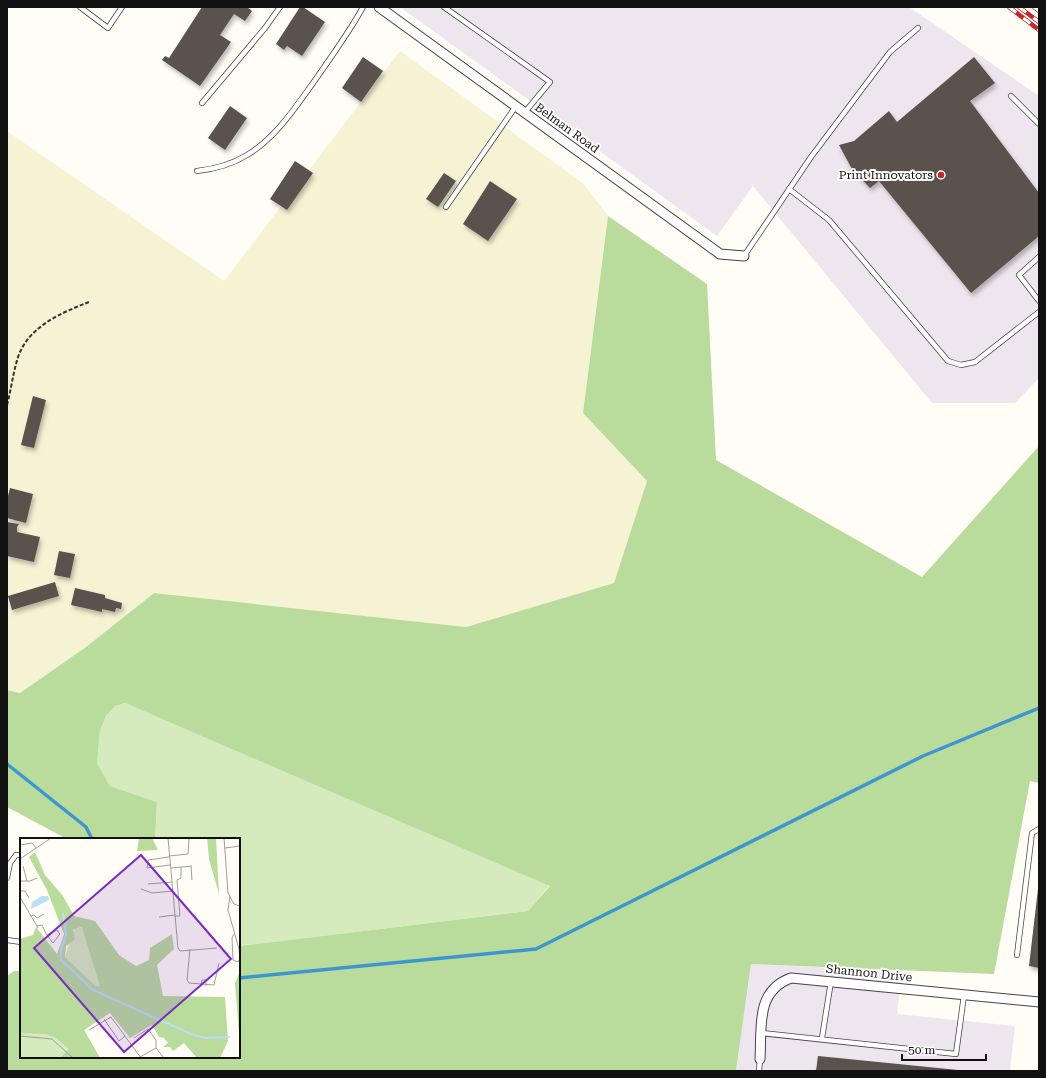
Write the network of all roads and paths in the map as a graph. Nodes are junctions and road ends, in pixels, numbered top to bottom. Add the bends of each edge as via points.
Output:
1 (80, 7) edge
2 (122, 7) edge
3 (280, 7) edge
4 (363, 7) edge
5 (379, 7) edge
6 (444, 7) edge
7 (918, 28) dead end
8 (1011, 96) dead end
9 (202, 103) dead end
10 (516, 106) junction
11 (525, 112) junction
12 (1039, 124) edge
13 (197, 171) dead end
14 (789, 189) junction
15 (446, 207) dead end
16 (744, 256) joint
17 (1039, 257) edge
18 (1039, 301) edge
19 (89, 302) dead end
20 (1039, 312) edge
21 (7, 406) edge
22 (1039, 829) edge
23 (20, 855) edge
24 (7, 878) edge
25 (7, 940) edge
26 (20, 942) edge
27 (1017, 955) dead end
28 (832, 981) junction
29 (964, 994) junction
30 (1039, 1002) edge
31 (762, 1033) junction
32 (822, 1038) junction
33 (760, 1059) joint
34 (759, 1071) edge

1 - 2 lane via 108,28
3 - 9 lane
4 - 13 lane via 330,59 277,130 247,156 215,169
5 - 10 street, Belman Road
6 - 11 lane via 550,82
7 - 14 lane via 890,52
8 - 12 lane
10 - 11 street, Belman Road
10 - 15 lane
11 - 16 street, Belman Road via 720,254
14 - 16 lane
14 - 20 lane via 829,220 948,361 961,365 975,362
17 - 18 lane via 1020,272 1020,275
19 - 21 path via 50,320 30,337 18,357
22 - 27 lane via 1032,833
23 - 24 lane via 13,858
25 - 26 lane
28 - 29 street, Shannon Drive
28 - 31 street, Shannon Drive via 796,977 774,986 764,1002
28 - 32 lane
29 - 30 street, Shannon Drive
29 - 32 lane via 956,1054
31 - 32 lane
31 - 33 street, Shannon Drive
33 - 34 lane

